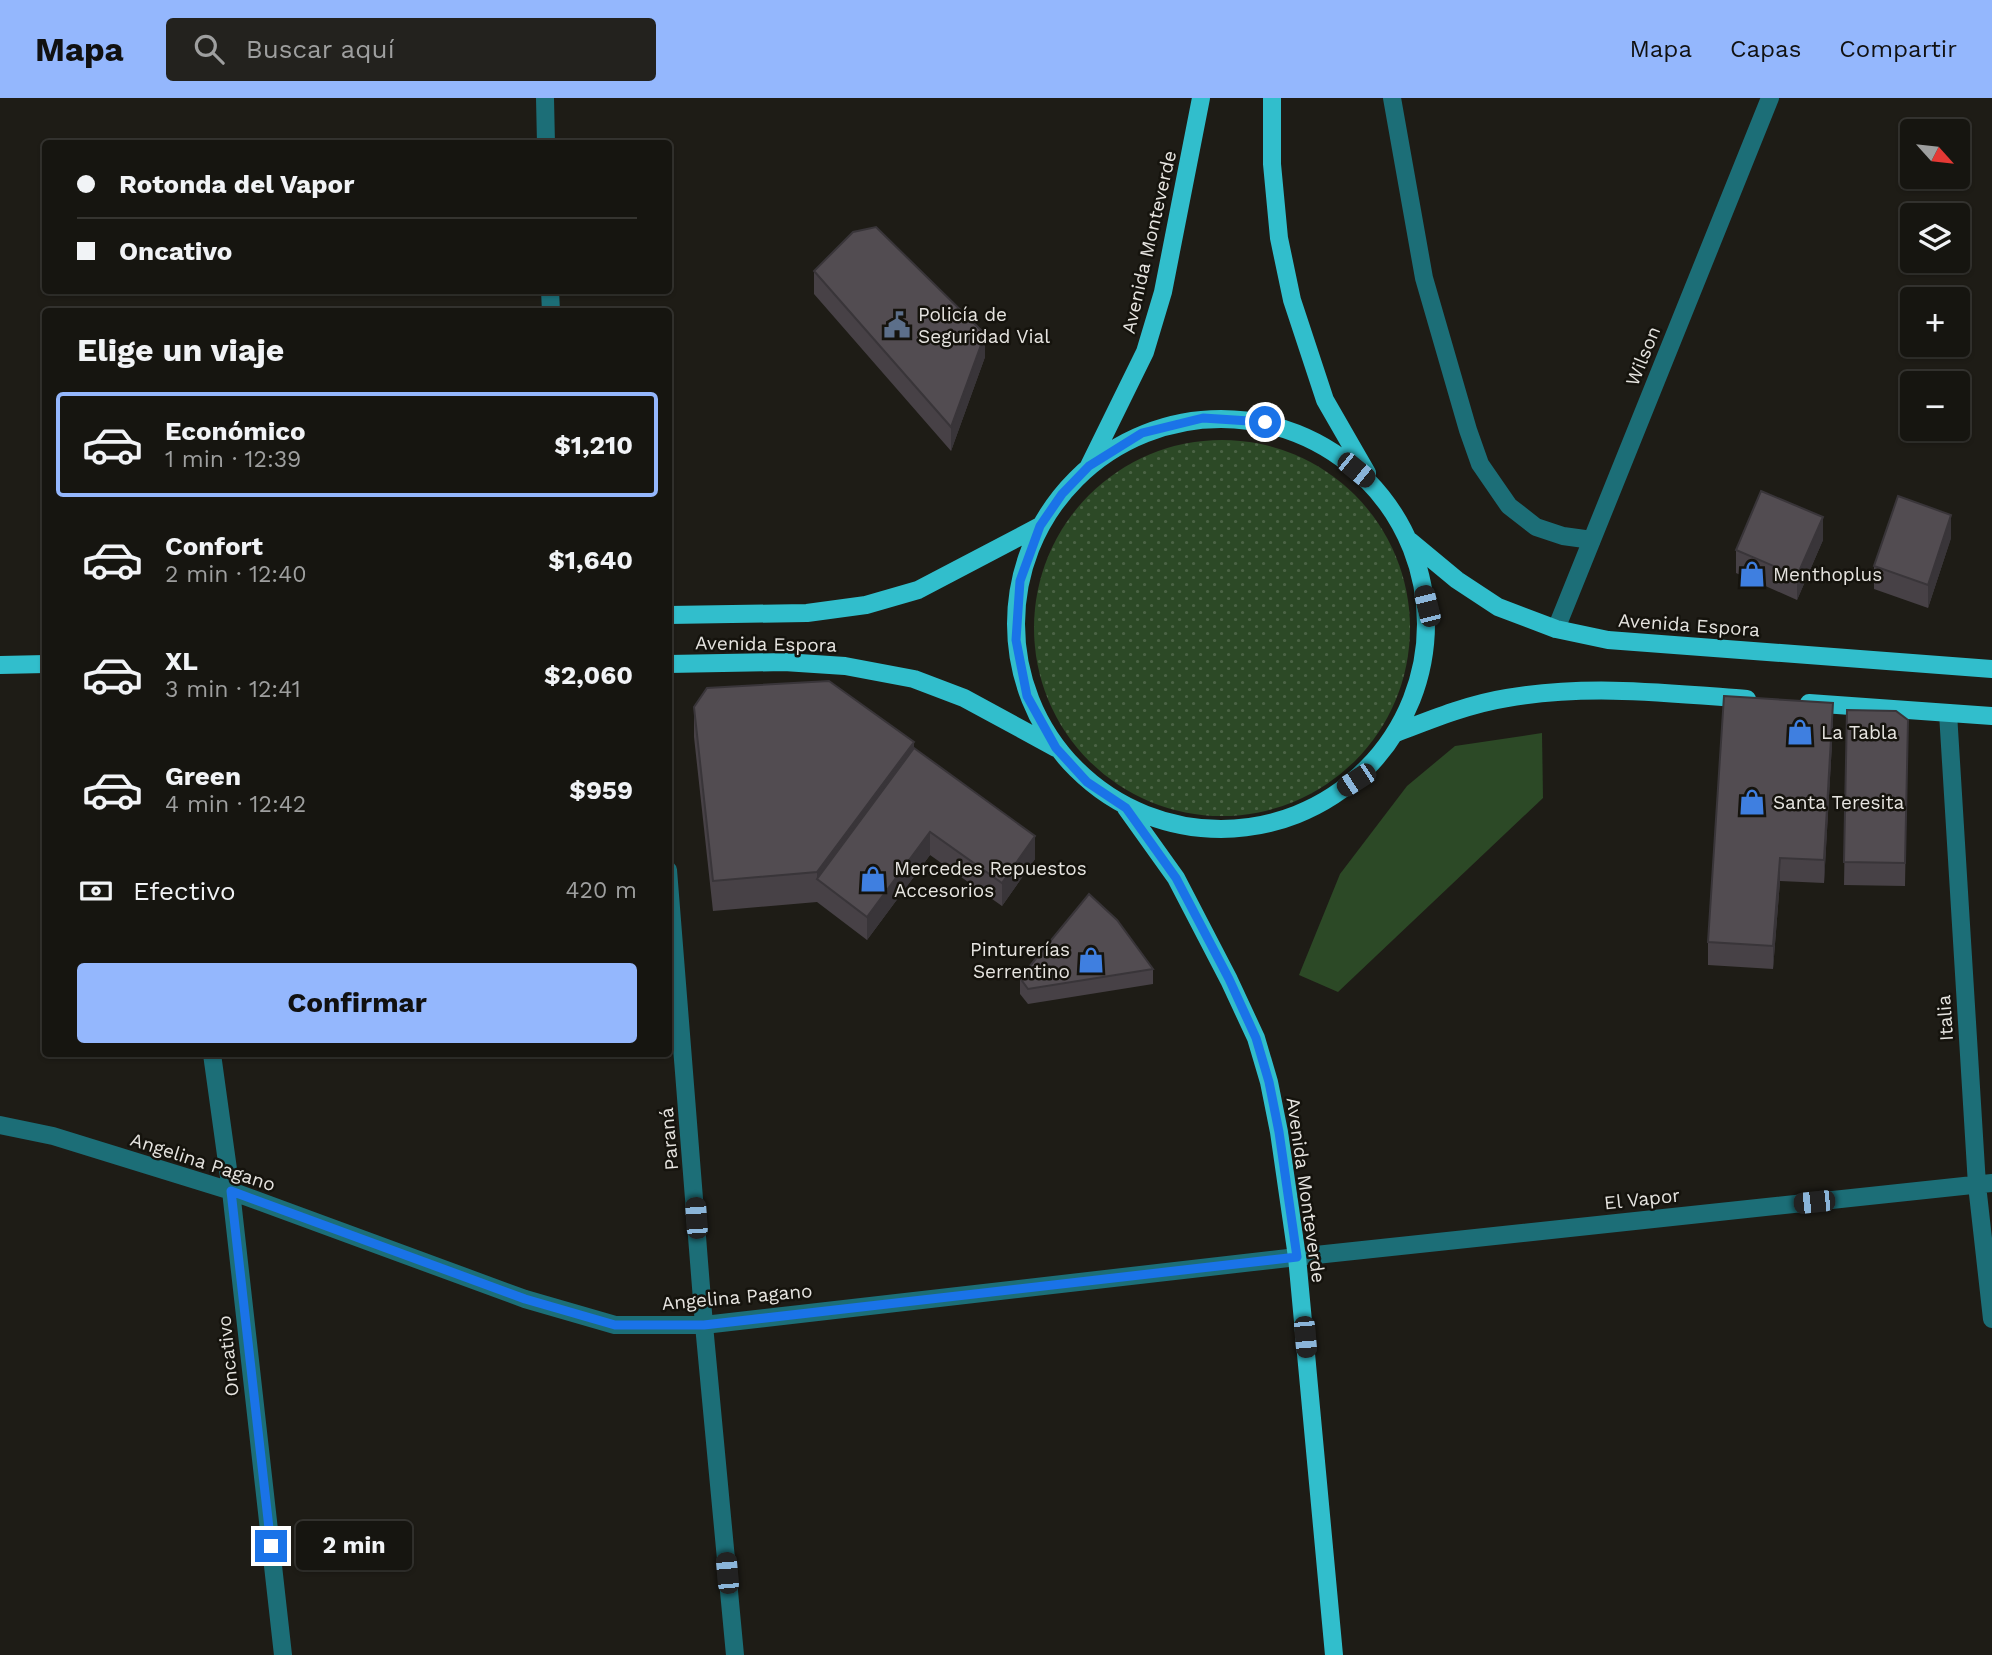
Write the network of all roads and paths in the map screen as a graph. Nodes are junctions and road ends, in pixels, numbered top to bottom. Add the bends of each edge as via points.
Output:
1 (545, 98) edge
2 (1201, 98) edge
3 (1272, 98) edge
4 (1392, 98) edge
5 (1770, 98) edge
6 (546, 140) edge
7 (1089, 466) junction
8 (1372, 483) junction
9 (1040, 526) junction
10 (1592, 540) junction
11 (1410, 541) junction
12 (672, 615) edge
13 (1556, 629) junction
14 (42, 664) edge
15 (672, 664) edge
16 (0, 665) edge
17 (1992, 669) edge
18 (1758, 700) edge
19 (1798, 702) edge
20 (1948, 713) junction
21 (1992, 716) edge
22 (1396, 733) junction
23 (1056, 748) junction
24 (1126, 808) junction
25 (672, 921) edge
26 (212, 1057) edge
27 (0, 1125) edge
28 (1984, 1184) edge
29 (231, 1191) junction
30 (1297, 1257) junction
31 (1992, 1319) edge
32 (704, 1325) junction
33 (283, 1655) edge
34 (735, 1655) edge
35 (1334, 1655) edge

1 - 6 street
2 - 7 main road, Avenida Monteverde via 1163,292 1149,340
3 - 8 main road via 1278,225 1292,300 1325,400
4 - 10 street via 1424,278 1480,464 1509,506 1536,527
5 - 10 street, Wilson
7 - 8 main road via 1142,433 1203,418 1265,422 1323,444
7 - 9 main road
8 - 11 main road
9 - 12 main road, Avenida Espora via 918,590 866,605 807,612
9 - 23 main road via 1020,581 1016,640 1027,696
10 - 13 street, Wilson
11 - 13 main road, Avenida Espora via 1498,607
11 - 22 main road via 1427,606 1422,672
13 - 17 main road, Avenida Espora via 1608,640
14 - 16 main road
15 - 23 main road, Avenida Espora via 845,666 914,679 964,698
18 - 22 main road via 1622,690 1559,691 1506,698
19 - 20 main road
20 - 21 main road
20 - 28 street, Italia
22 - 24 main road via 1356,780 1304,813 1257,827 1184,828
23 - 24 main road via 1087,782
24 - 30 main road, Avenida Monteverde via 1176,878 1256,1038 1279,1132
25 - 32 street, Paraná
26 - 29 street, Oncativo
27 - 29 street, Angelina Pagano via 53,1136
28 - 30 street, El Vapor
28 - 31 street, Italia
29 - 32 street, Angelina Pagano via 525,1299 615,1325
29 - 33 street, Oncativo
30 - 32 street, Angelina Pagano
30 - 35 main road, Avenida Monteverde
32 - 34 street, Paraná

